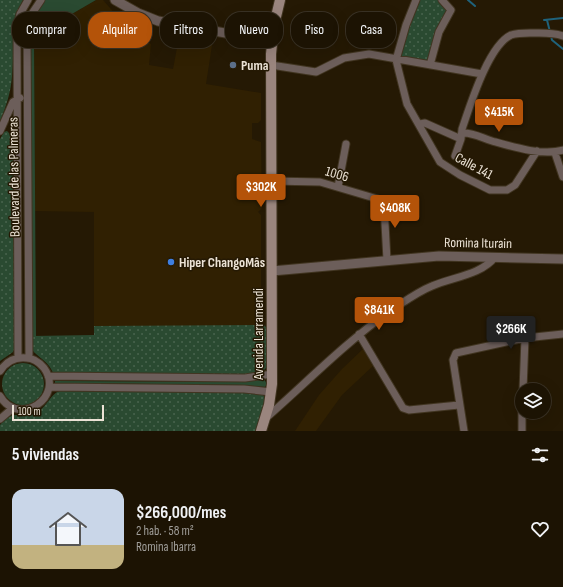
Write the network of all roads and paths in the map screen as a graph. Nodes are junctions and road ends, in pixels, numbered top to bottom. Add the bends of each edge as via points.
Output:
1 (28, 0) edge
2 (41, 0) edge
3 (115, 0) edge
4 (280, 0) edge
5 (416, 0) edge
6 (442, 0) edge
7 (278, 12) edge
8 (225, 33) edge
9 (563, 36) edge
10 (272, 48) edge
11 (396, 60) junction
12 (271, 64) junction
13 (430, 65) junction
14 (482, 74) junction
15 (27, 97) junction
16 (18, 98) junction
17 (420, 124) junction
18 (0, 131) edge
19 (461, 136) junction
20 (346, 144) dead end
21 (563, 150) edge
22 (537, 151) junction
23 (555, 152) junction
24 (455, 156) dead end
25 (563, 177) edge
26 (272, 181) junction
27 (338, 187) junction
28 (495, 257) junction
29 (563, 259) edge
30 (387, 260) junction
31 (272, 271) junction
32 (359, 334) junction
33 (563, 334) edge
34 (525, 338) junction
35 (18, 358) junction
36 (29, 358) junction
37 (0, 371) edge
38 (272, 374) junction
39 (48, 376) junction
40 (523, 383) edge
41 (49, 387) junction
42 (271, 392) junction
43 (0, 397) edge
44 (459, 405) junction
45 (13, 408) junction
46 (266, 418) junction
47 (0, 419) edge
48 (522, 419) edge
49 (261, 431) edge
50 (464, 431) edge
51 (522, 431) edge

1 - 16 street, Boulevard de las Palmeras via 17,26
2 - 15 street, Boulevard de las Palmeras via 31,15 27,28
3 - 8 street via 158,21
4 - 7 main road, Avenida Larramendi
5 - 11 street
6 - 13 street via 451,10 439,32
9 - 14 street via 517,34 507,38
10 - 12 main road, Avenida Larramendi
11 - 12 street via 369,54 357,55 312,72
11 - 13 street
11 - 17 street, Calle 141 via 405,99
12 - 26 main road, Avenida Larramendi
13 - 14 street
14 - 19 street
15 - 16 street
15 - 36 street, Boulevard de las Palmeras
16 - 18 street via 13,102
16 - 35 street, Boulevard de las Palmeras
17 - 19 street via 425,122
17 - 22 street, Calle 141 via 443,165 474,184 490,190 507,190 513,187
19 - 22 street via 469,133
19 - 24 street
20 - 27 street
21 - 23 street
22 - 23 street
23 - 25 street
26 - 27 street, 1006 via 313,181
26 - 31 main road, Avenida Larramendi
27 - 30 street, 1006 via 383,202
28 - 29 street, Romina Iturain
28 - 30 street, Romina Iturain via 439,256
28 - 32 street via 485,267 422,291
30 - 31 street, Romina Iturain
31 - 38 main road, Avenida Larramendi
32 - 44 street via 403,408 409,410
32 - 46 street
33 - 34 street
34 - 40 street
34 - 44 street via 456,353 453,360
35 - 36 street
35 - 37 street via 7,363
36 - 39 street via 42,365
38 - 39 street via 245,378
38 - 42 main road, Avenida Larramendi
39 - 41 street
41 - 42 street via 244,389
41 - 45 street via 44,399 34,407 26,410
42 - 46 main road, Avenida Larramendi
43 - 45 street
44 - 50 street
45 - 47 street
46 - 49 main road, Avenida Larramendi
48 - 51 street

